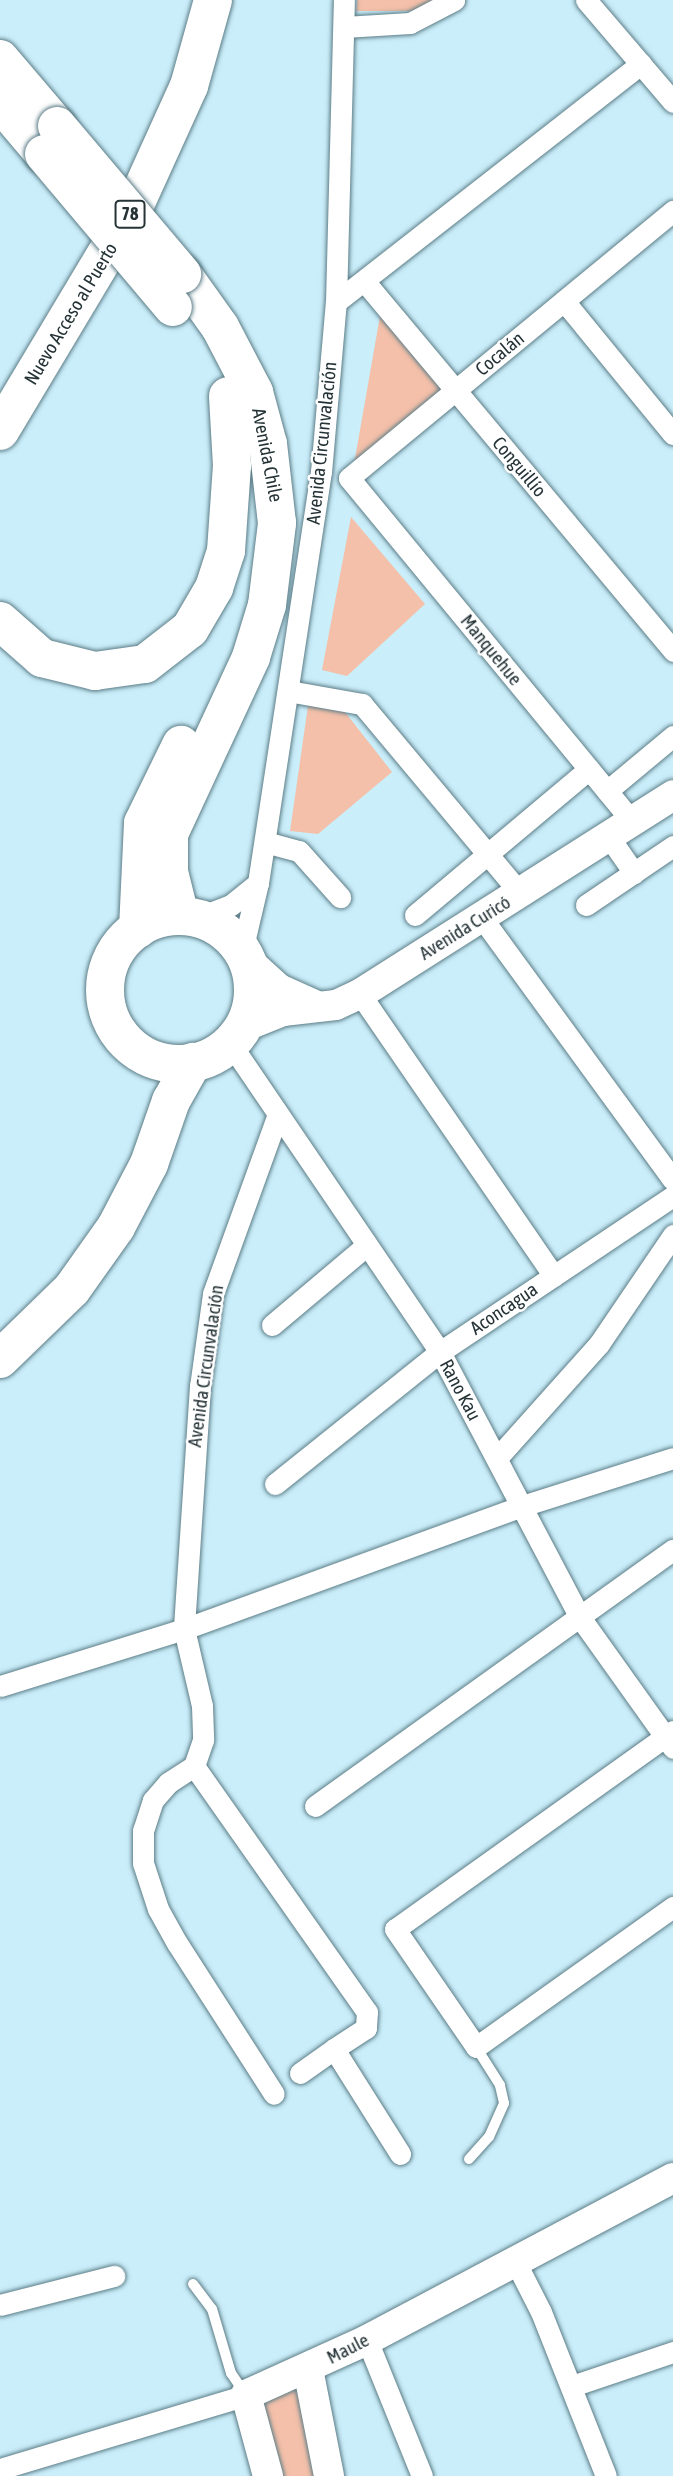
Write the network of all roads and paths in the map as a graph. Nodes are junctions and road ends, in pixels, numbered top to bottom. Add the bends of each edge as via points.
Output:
1 (188, 0) edge
2 (213, 0) edge
3 (344, 0) edge
4 (454, 0) edge
5 (586, 0) edge
6 (344, 27) junction
7 (0, 42) edge
8 (0, 59) edge
9 (641, 64) junction
10 (15, 98) edge
11 (673, 102) edge
12 (671, 217) edge
13 (365, 282) junction
14 (178, 290) junction
15 (564, 301) junction
16 (337, 302) junction
17 (456, 391) junction
18 (228, 396) junction
19 (3, 419) edge
20 (673, 434) edge
21 (321, 472) junction
22 (349, 478) junction
23 (0, 621) edge
24 (673, 652) edge
25 (288, 691) junction
26 (673, 736) edge
27 (589, 769) junction
28 (607, 791) junction
29 (673, 795) edge
30 (673, 812) edge
31 (620, 829) junction
32 (265, 842) junction
33 (673, 846) edge
34 (487, 854) junction
35 (634, 873) junction
36 (258, 883) junction
37 (520, 893) junction
38 (340, 897) dead end
39 (586, 905) dead end
40 (415, 915) dead end
41 (189, 917) junction
42 (482, 918) junction
43 (138, 929) junction
44 (245, 956) junction
45 (360, 994) junction
46 (315, 1005) junction
47 (236, 1035) junction
48 (193, 1062) junction
49 (278, 1114) junction
50 (673, 1180) edge
51 (673, 1196) edge
52 (673, 1235) edge
53 (367, 1245) junction
54 (554, 1276) junction
55 (272, 1325) dead end
56 (440, 1352) junction
57 (0, 1359) edge
58 (497, 1458) junction
59 (673, 1458) edge
60 (275, 1484) dead end
61 (522, 1506) junction
62 (673, 1550) edge
63 (579, 1616) junction
64 (184, 1629) junction
65 (0, 1686) edge
66 (670, 1739) edge
67 (194, 1766) junction
68 (315, 1806) dead end
69 (673, 1908) edge
70 (476, 2047) junction
71 (334, 2049) junction
72 (300, 2073) dead end
73 (274, 2094) dead end
74 (400, 2154) dead end
75 (469, 2159) dead end
76 (673, 2178) edge
77 (515, 2261) junction
78 (114, 2276) dead end
79 (193, 2284) dead end
80 (0, 2305) edge
81 (367, 2340) junction
82 (673, 2352) edge
83 (308, 2369) junction
84 (572, 2386) junction
85 (246, 2395) junction
86 (0, 2469) edge
87 (268, 2476) edge
88 (329, 2476) edge
89 (422, 2476) edge
90 (606, 2476) edge

1 - 19 highway, Nuevo Acceso al Puerto / 78 via 147,122
2 - 19 highway, Nuevo Acceso al Puerto / 78 via 189,86 155,163 107,256
3 - 6 street, Avenida Circunvalación
4 - 6 street via 410,23
5 - 9 street
6 - 16 street, Avenida Circunvalación
7 - 10 highway
8 - 10 highway, Avenida Chile
9 - 11 street
9 - 13 street
10 - 14 highway, Avenida Chile, bridge
12 - 15 street, Cocalán
13 - 16 street
13 - 17 street, Conguillío
14 - 18 highway, Avenida Chile
14 - 41 highway, Avenida Chile via 220,327 254,392 268,444 277,523 267,605 251,657 169,834 169,872
15 - 17 street, Cocalán
15 - 20 street
16 - 21 street, Avenida Circunvalación
17 - 22 street, Cocalán
17 - 24 street, Conguillío
18 - 23 highway via 232,466 226,551 214,588 190,629 145,664 95,671 42,658
18 - 43 highway, Avenida Chile via 250,483 247,579 226,654 143,823
21 - 22 street
21 - 25 street, Avenida Circunvalación
22 - 27 street, Manquehue
25 - 32 street, Avenida Circunvalación
25 - 34 street via 362,704
26 - 28 street
27 - 28 street, Manquehue
27 - 34 street, Avenida Curicó
28 - 31 street, Manquehue
29 - 31 street, Avenida Curicó
30 - 31 street
31 - 35 street
31 - 37 street, Avenida Curicó
32 - 36 street, Avenida Circunvalación
32 - 38 street via 299,851
33 - 35 street
34 - 37 street
34 - 40 street, Avenida Curicó
35 - 39 street
36 - 41 street via 231,905
36 - 44 street, Avenida Circunvalación
37 - 42 street, Avenida Curicó
41 - 43 highway
41 - 44 highway via 223,930
42 - 45 street, Avenida Curicó
42 - 50 street
43 - 48 highway via 120,946 108,969 106,994 111,1018 125,1039 144,1055 160,1061
44 - 46 street via 279,989
44 - 47 highway via 253,995
45 - 46 street, Avenida Curicó via 336,1005
45 - 54 street
46 - 47 street, Avenida Curicó via 283,1011
47 - 48 highway
47 - 49 street, Rano Kau
48 - 57 highway via 116,1227 72,1289
49 - 53 street, Rano Kau
49 - 64 street, Avenida Circunvalación via 214,1294 198,1411
51 - 54 street, Aconcagua
52 - 58 street via 599,1344
53 - 55 street
53 - 56 street, Rano Kau
54 - 56 street, Aconcagua
56 - 58 street, Rano Kau
56 - 60 street, Aconcagua
58 - 61 street, Rano Kau
59 - 61 street
61 - 63 street, Rano Kau
61 - 64 street
62 - 63 street
63 - 66 street, Rano Kau
63 - 68 street
64 - 65 street
64 - 67 street, Avenida Circunvalación via 202,1706 203,1740
66 - 70 street via 395,1928
67 - 71 street via 367,2012 366,2028
67 - 73 street via 168,1783 153,1800 143,1830 143,1863 158,1909
69 - 70 street
70 - 75 lane via 500,2085 504,2104 489,2137
71 - 72 street
71 - 74 street
76 - 77 street, Maule
77 - 81 street, Maule
77 - 84 street
78 - 80 street
79 - 85 lane via 212,2309 230,2373
81 - 83 street, Maule
81 - 89 street
82 - 84 street
83 - 85 street, Maule
83 - 88 street
84 - 90 street
85 - 86 street, Maule
85 - 87 street

